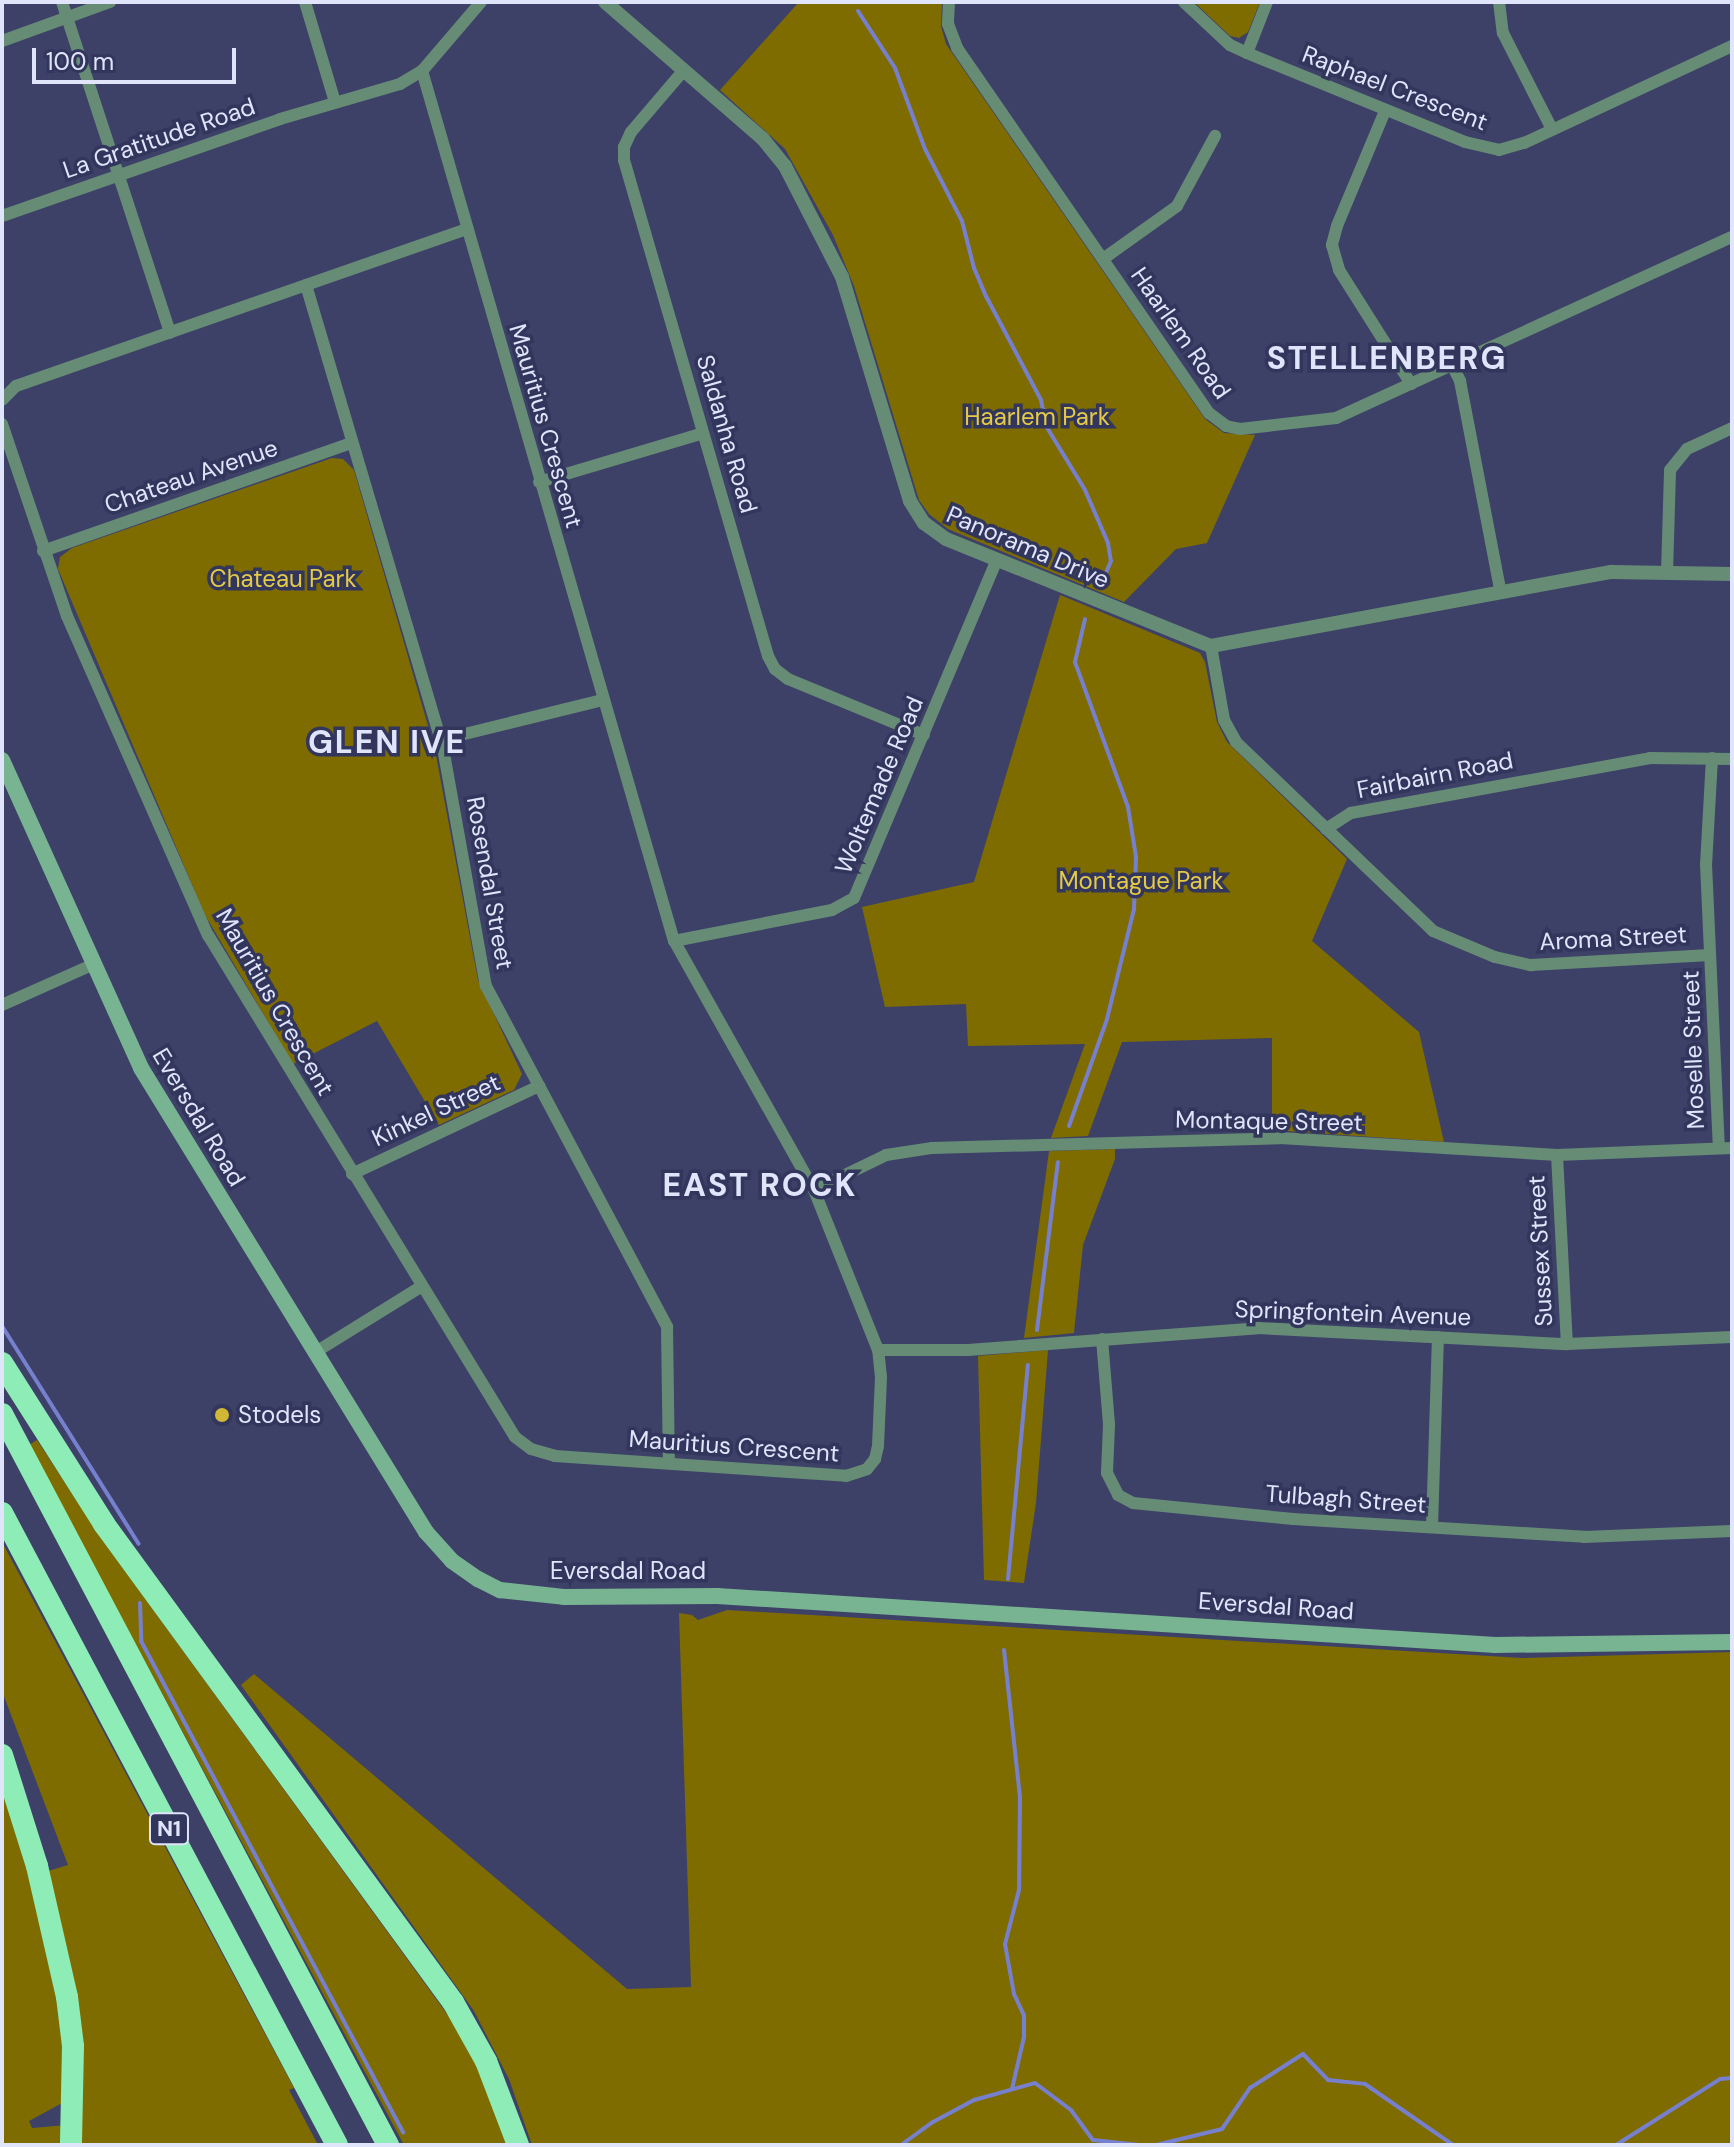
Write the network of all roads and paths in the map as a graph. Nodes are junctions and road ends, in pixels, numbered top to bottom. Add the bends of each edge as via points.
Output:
1 (62, 2) edge
2 (110, 2) edge
3 (305, 2) edge
4 (481, 2) edge
5 (949, 2) edge
6 (1184, 2) edge
7 (1267, 2) edge
8 (1499, 2) edge
9 (610, 4) edge
10 (67, 17) junction
11 (2, 41) edge
12 (1732, 46) edge
13 (1247, 53) junction
14 (684, 70) junction
15 (422, 71) junction
16 (335, 102) junction
17 (1385, 111) junction
18 (1552, 129) junction
19 (1215, 136) dead end
20 (117, 176) junction
21 (2, 216) edge
22 (466, 229) junction
23 (1732, 237) edge
24 (1103, 259) junction
25 (306, 285) junction
26 (170, 333) junction
27 (1452, 365) junction
28 (1411, 384) junction
29 (2, 400) edge
30 (2, 424) edge
31 (1732, 428) edge
32 (703, 433) junction
33 (352, 443) junction
34 (539, 482) junction
35 (43, 551) junction
36 (997, 560) junction
37 (1667, 573) junction
38 (1732, 574) edge
39 (1501, 593) junction
40 (1211, 646) junction
41 (603, 700) junction
42 (924, 735) junction
43 (440, 740) junction
44 (1712, 758) junction
45 (1732, 759) edge
46 (2, 760) edge
47 (1326, 829) junction
48 (674, 941) junction
49 (1710, 955) junction
50 (92, 965) junction
51 (2, 1005) edge
52 (539, 1086) junction
53 (1725, 1148) edge
54 (1557, 1155) junction
55 (352, 1174) junction
56 (814, 1190) junction
57 (422, 1286) junction
58 (1438, 1337) junction
59 (1732, 1337) edge
60 (1102, 1339) junction
61 (1567, 1344) junction
62 (878, 1350) junction
63 (314, 1353) junction
64 (2, 1363) edge
65 (2, 1414) edge
66 (669, 1463) junction
67 (2, 1513) edge
68 (1432, 1527) junction
69 (1732, 1531) edge
70 (1732, 1642) edge
71 (2, 1755) edge
72 (71, 2145) edge
73 (337, 2145) edge
74 (388, 2145) edge
75 (518, 2145) edge

1 - 10 street
2 - 10 street
3 - 16 street
4 - 15 street
5 - 24 street, Haarlem Road via 953,41
6 - 13 street, Raphael Crescent via 1230,45
7 - 13 street
8 - 18 street via 1503,33
9 - 14 street, Panorama Drive
10 - 11 street
10 - 20 street
12 - 18 street, Raphael Crescent
13 - 17 street, Raphael Crescent
14 - 32 street, Saldanha Road via 631,132 624,154
14 - 36 street, Panorama Drive via 775,151 824,237 842,277 914,509 938,534
15 - 16 street, La Gratitude Road via 400,84
15 - 22 street, Mauritius Crescent
16 - 20 street, La Gratitude Road
17 - 18 street, Raphael Crescent via 1499,150
17 - 28 street via 1332,245 1339,270
19 - 24 street via 1177,206
20 - 21 street, La Gratitude Road
20 - 26 street
22 - 25 street
22 - 34 street, Mauritius Crescent
23 - 27 street, Haarlem Road
24 - 28 street, Haarlem Road via 1209,413 1226,426 1328,420
25 - 26 street
25 - 33 street, Rosendal Street
26 - 29 street via 16,386
27 - 28 street, Haarlem Road
27 - 39 street via 1460,381
30 - 35 street, Mauritius Crescent
31 - 37 street via 1687,449 1670,470
32 - 34 street
32 - 42 street, Saldanha Road via 775,669
33 - 35 street, Chateau Avenue
33 - 43 street, Rosendal Street
34 - 41 street, Mauritius Crescent
35 - 55 street, Mauritius Crescent via 208,935
36 - 40 street, Panorama Drive
36 - 42 street, Woltemade Road
37 - 38 street
37 - 39 street via 1611,572
39 - 40 street
40 - 47 street via 1232,736
41 - 43 street
41 - 48 street, Mauritius Crescent
42 - 48 street, Woltemade Road via 861,887 849,902 832,910
43 - 52 street, Rosendal Street via 486,986
44 - 45 street, Fairbairn Road
44 - 47 street, Fairbairn Road via 1650,758 1351,813
44 - 49 street, Moselle Street via 1706,864
46 - 50 main road, Eversdal Road
47 - 49 street, Aroma Street via 1423,923 1495,957 1541,965
48 - 56 street, Mauritius Crescent
49 - 53 street, Moselle Street
50 - 51 street
50 - 63 main road, Eversdal Road via 141,1068
52 - 55 street, Kinkel Street
52 - 66 street, Rosendal Street via 667,1327
53 - 54 street, Montaque Street
54 - 56 street, Montaque Street via 1280,1138 932,1148 886,1155
54 - 61 street, Sussex Street
55 - 57 street, Mauritius Crescent
56 - 62 street, Mauritius Crescent
57 - 63 street
57 - 66 street, Mauritius Crescent via 523,1444 547,1455
58 - 60 street, Springfontein Avenue via 1258,1328
58 - 61 street, Springfontein Avenue
58 - 68 street
59 - 61 street, Springfontein Avenue
60 - 62 street, Springfontein Avenue via 968,1350
60 - 68 street, Tulbagh Street via 1109,1425 1106,1466 1122,1498 1293,1519
62 - 66 street, Mauritius Crescent via 877,1452 863,1472 846,1476
63 - 70 main road, Eversdal Road via 436,1546 478,1579 509,1592 717,1596 1495,1645
64 - 75 highway via 104,1524 472,2033 502,2095
65 - 74 highway, N1
67 - 73 highway, N1
68 - 69 street, Tulbagh Street via 1584,1537
71 - 72 highway via 37,1866 64,1983 73,2046

